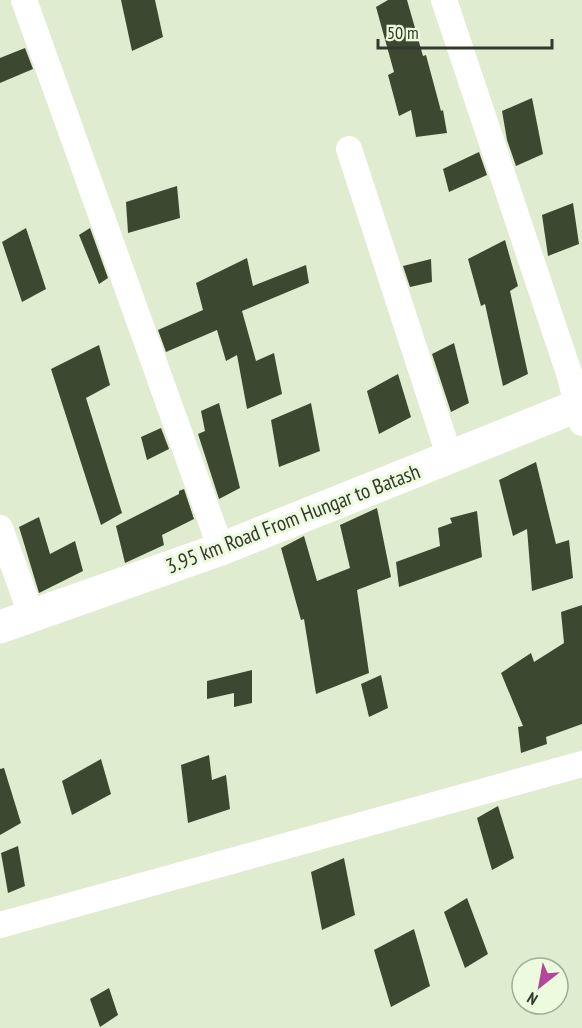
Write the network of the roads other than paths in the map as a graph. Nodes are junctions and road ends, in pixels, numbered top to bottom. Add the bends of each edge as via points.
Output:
1 (24, 0) edge
2 (444, 0) edge
3 (349, 149) dead end
4 (581, 411) edge
5 (450, 458) junction
6 (0, 528) edge
7 (221, 549) junction
8 (32, 617) junction
9 (0, 627) edge
10 (582, 764) edge
11 (0, 925) edge

1 - 7 street
2 - 4 street
3 - 5 street
4 - 5 street, 3.95 km Road From Hungar to Batash
5 - 7 street, 3.95 km Road From Hungar to Batash
6 - 8 street
7 - 8 street, 3.95 km Road From Hungar to Batash
8 - 9 street, 3.95 km Road From Hungar to Batash
10 - 11 street

